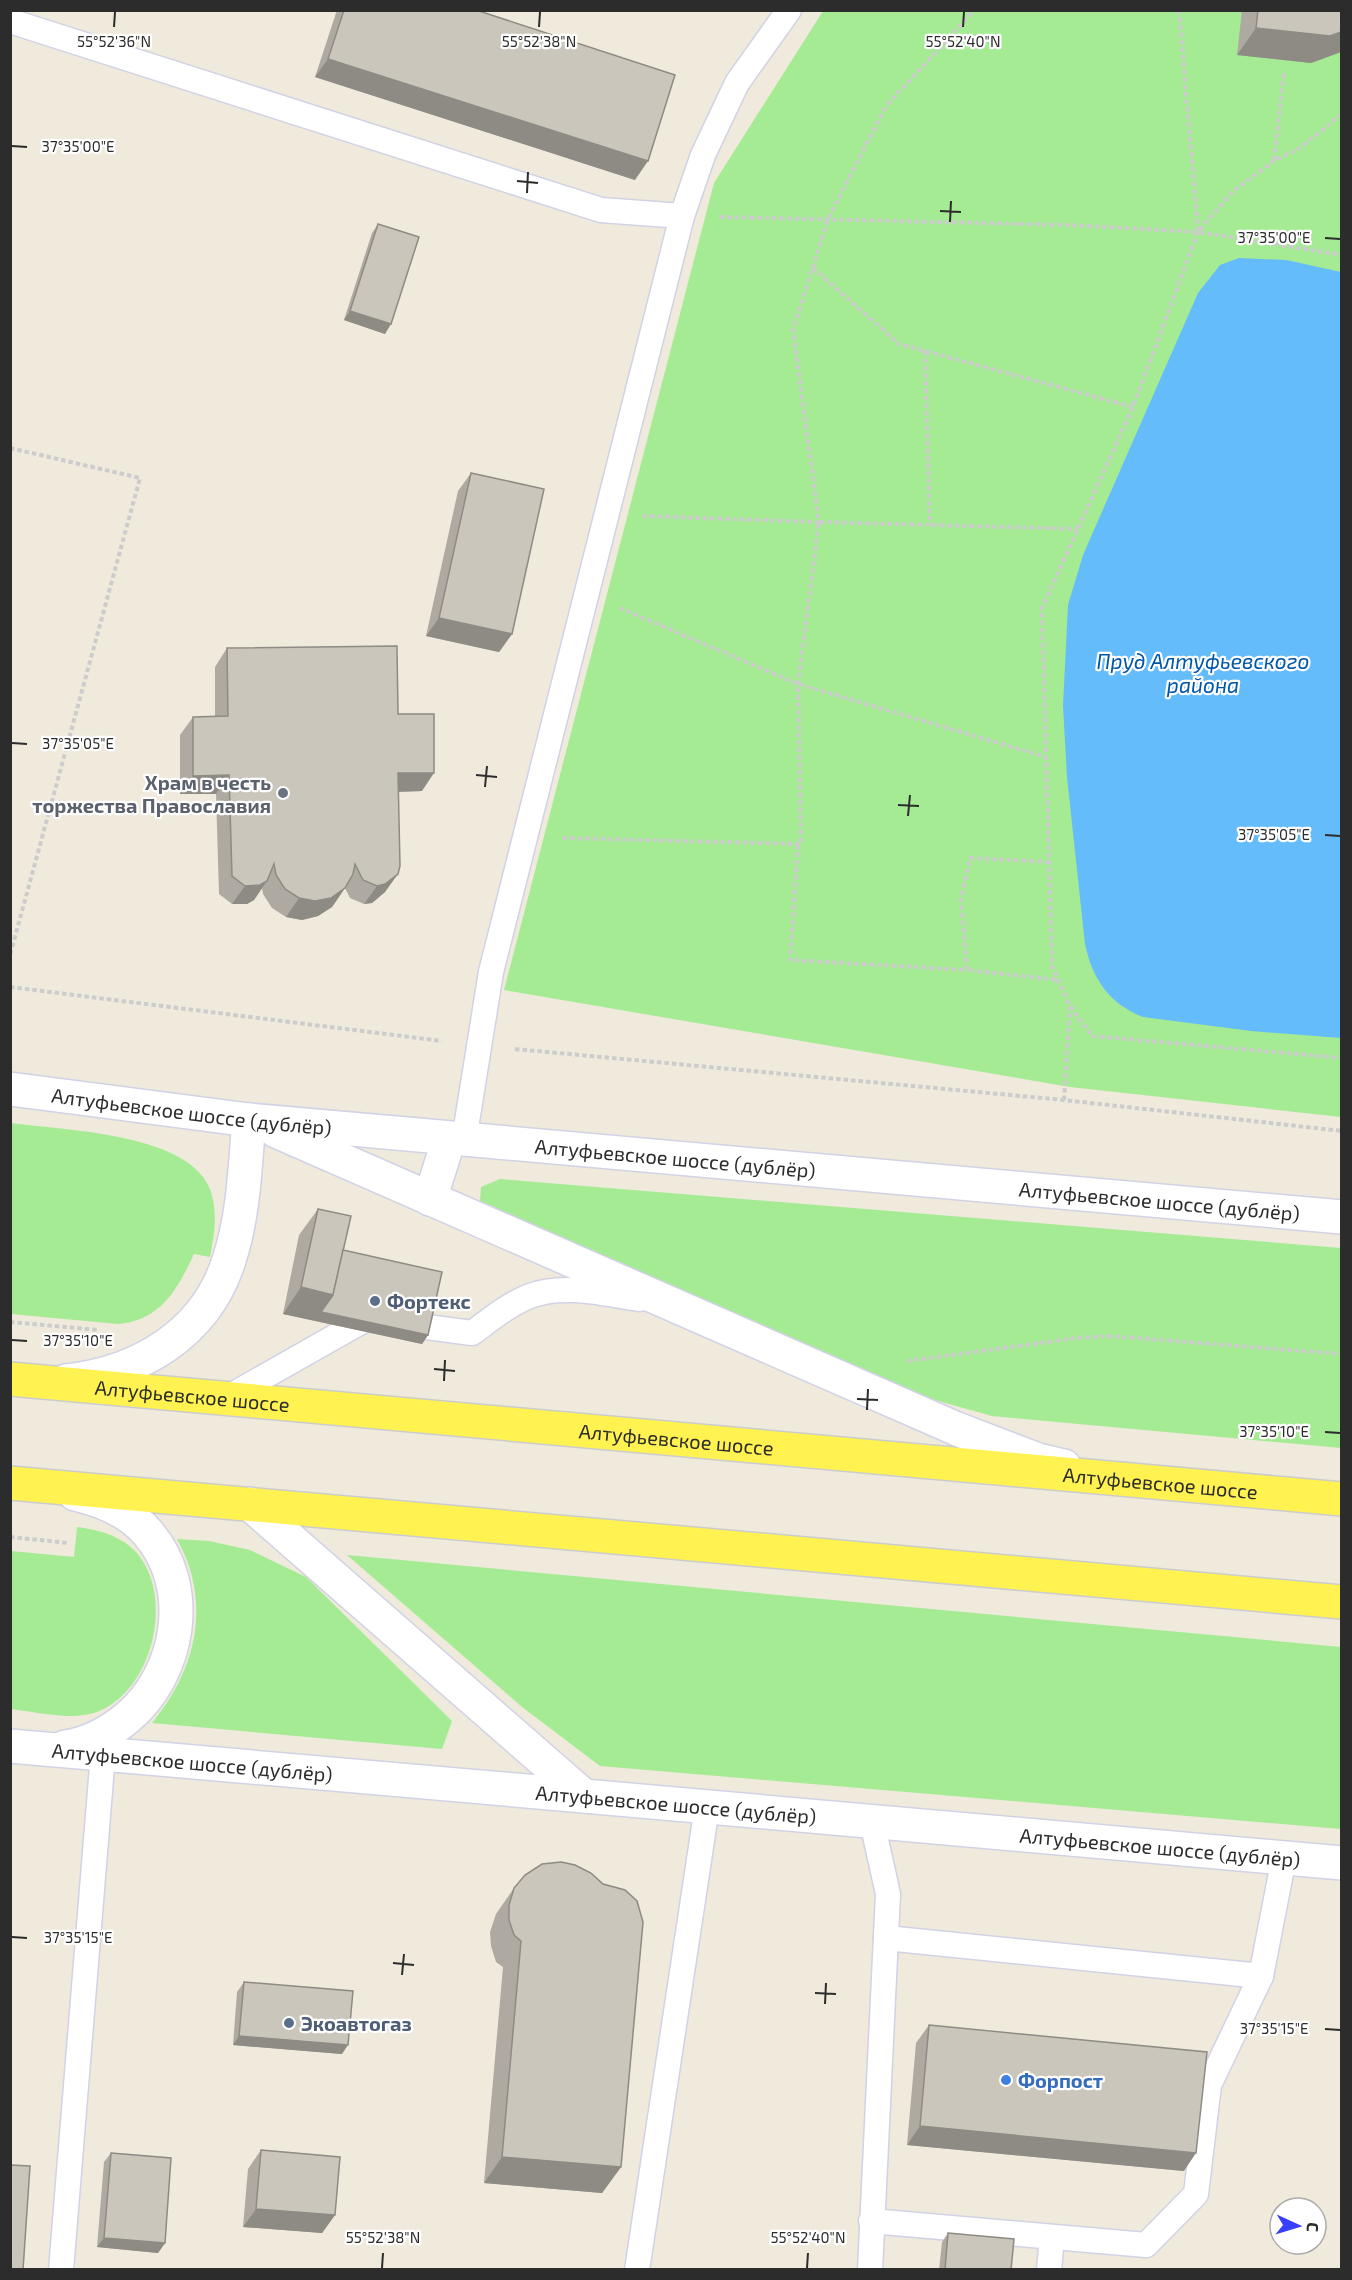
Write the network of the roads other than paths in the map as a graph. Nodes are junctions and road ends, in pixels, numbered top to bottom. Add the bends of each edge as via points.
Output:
1 (789, 10) edge
2 (10, 21) edge
3 (682, 216) junction
4 (10, 1089) edge
5 (249, 1120) junction
6 (457, 1140) junction
7 (430, 1199) junction
8 (1341, 1217) edge
9 (669, 1303) junction
10 (10, 1379) edge
11 (48, 1383) junction
12 (225, 1399) junction
13 (1113, 1478) junction
14 (24, 1484) edge
15 (1341, 1499) edge
16 (250, 1504) junction
17 (1341, 1602) edge
18 (10, 1746) edge
19 (50, 1749) junction
20 (103, 1754) junction
21 (584, 1796) junction
22 (707, 1807) junction
23 (872, 1822) junction
24 (1284, 1858) junction
25 (1341, 1863) edge
26 (886, 1938) junction
27 (1261, 1976) junction
28 (871, 2221) junction
29 (1052, 2237) junction
30 (61, 2270) edge
31 (637, 2270) edge
32 (870, 2270) edge
33 (1049, 2270) edge

1 - 3 lane via 737,83 703,155
2 - 3 lane via 600,210
3 - 6 lane via 491,972
4 - 5 street, Алтуфьевское шоссе (дублёр)
5 - 6 street, Алтуфьевское шоссе (дублёр)
5 - 7 street
5 - 11 street via 241,1205 229,1263 196,1318 155,1355 87,1377
6 - 7 street
6 - 8 street, Алтуфьевское шоссе (дублёр)
7 - 9 street
9 - 12 lane via 555,1291 531,1295 471,1333 366,1319
9 - 13 street via 957,1429 1038,1460
10 - 11 main road, Алтуфьевское шоссе
11 - 12 main road, Алтуфьевское шоссе
12 - 13 main road, Алтуфьевское шоссе
13 - 15 main road, Алтуфьевское шоссе
14 - 16 main road
14 - 19 street via 105,1503 127,1514 147,1532 164,1557 172,1579 176,1616 174,1637 161,1676 138,1708 93,1739
16 - 17 main road
16 - 21 street
18 - 19 street, Алтуфьевское шоссе (дублёр)
19 - 20 street, Алтуфьевское шоссе (дублёр)
20 - 21 street, Алтуфьевское шоссе (дублёр)
20 - 30 lane
21 - 22 street, Алтуфьевское шоссе (дублёр)
22 - 23 street, Алтуфьевское шоссе (дублёр)
22 - 31 lane
23 - 24 street, Алтуфьевское шоссе (дублёр)
23 - 26 lane via 888,1894
24 - 25 street, Алтуфьевское шоссе (дублёр)
24 - 27 lane
26 - 27 lane
26 - 28 lane
27 - 29 lane via 1209,2085 1196,2194 1146,2245
28 - 29 lane
28 - 32 lane
29 - 33 lane

